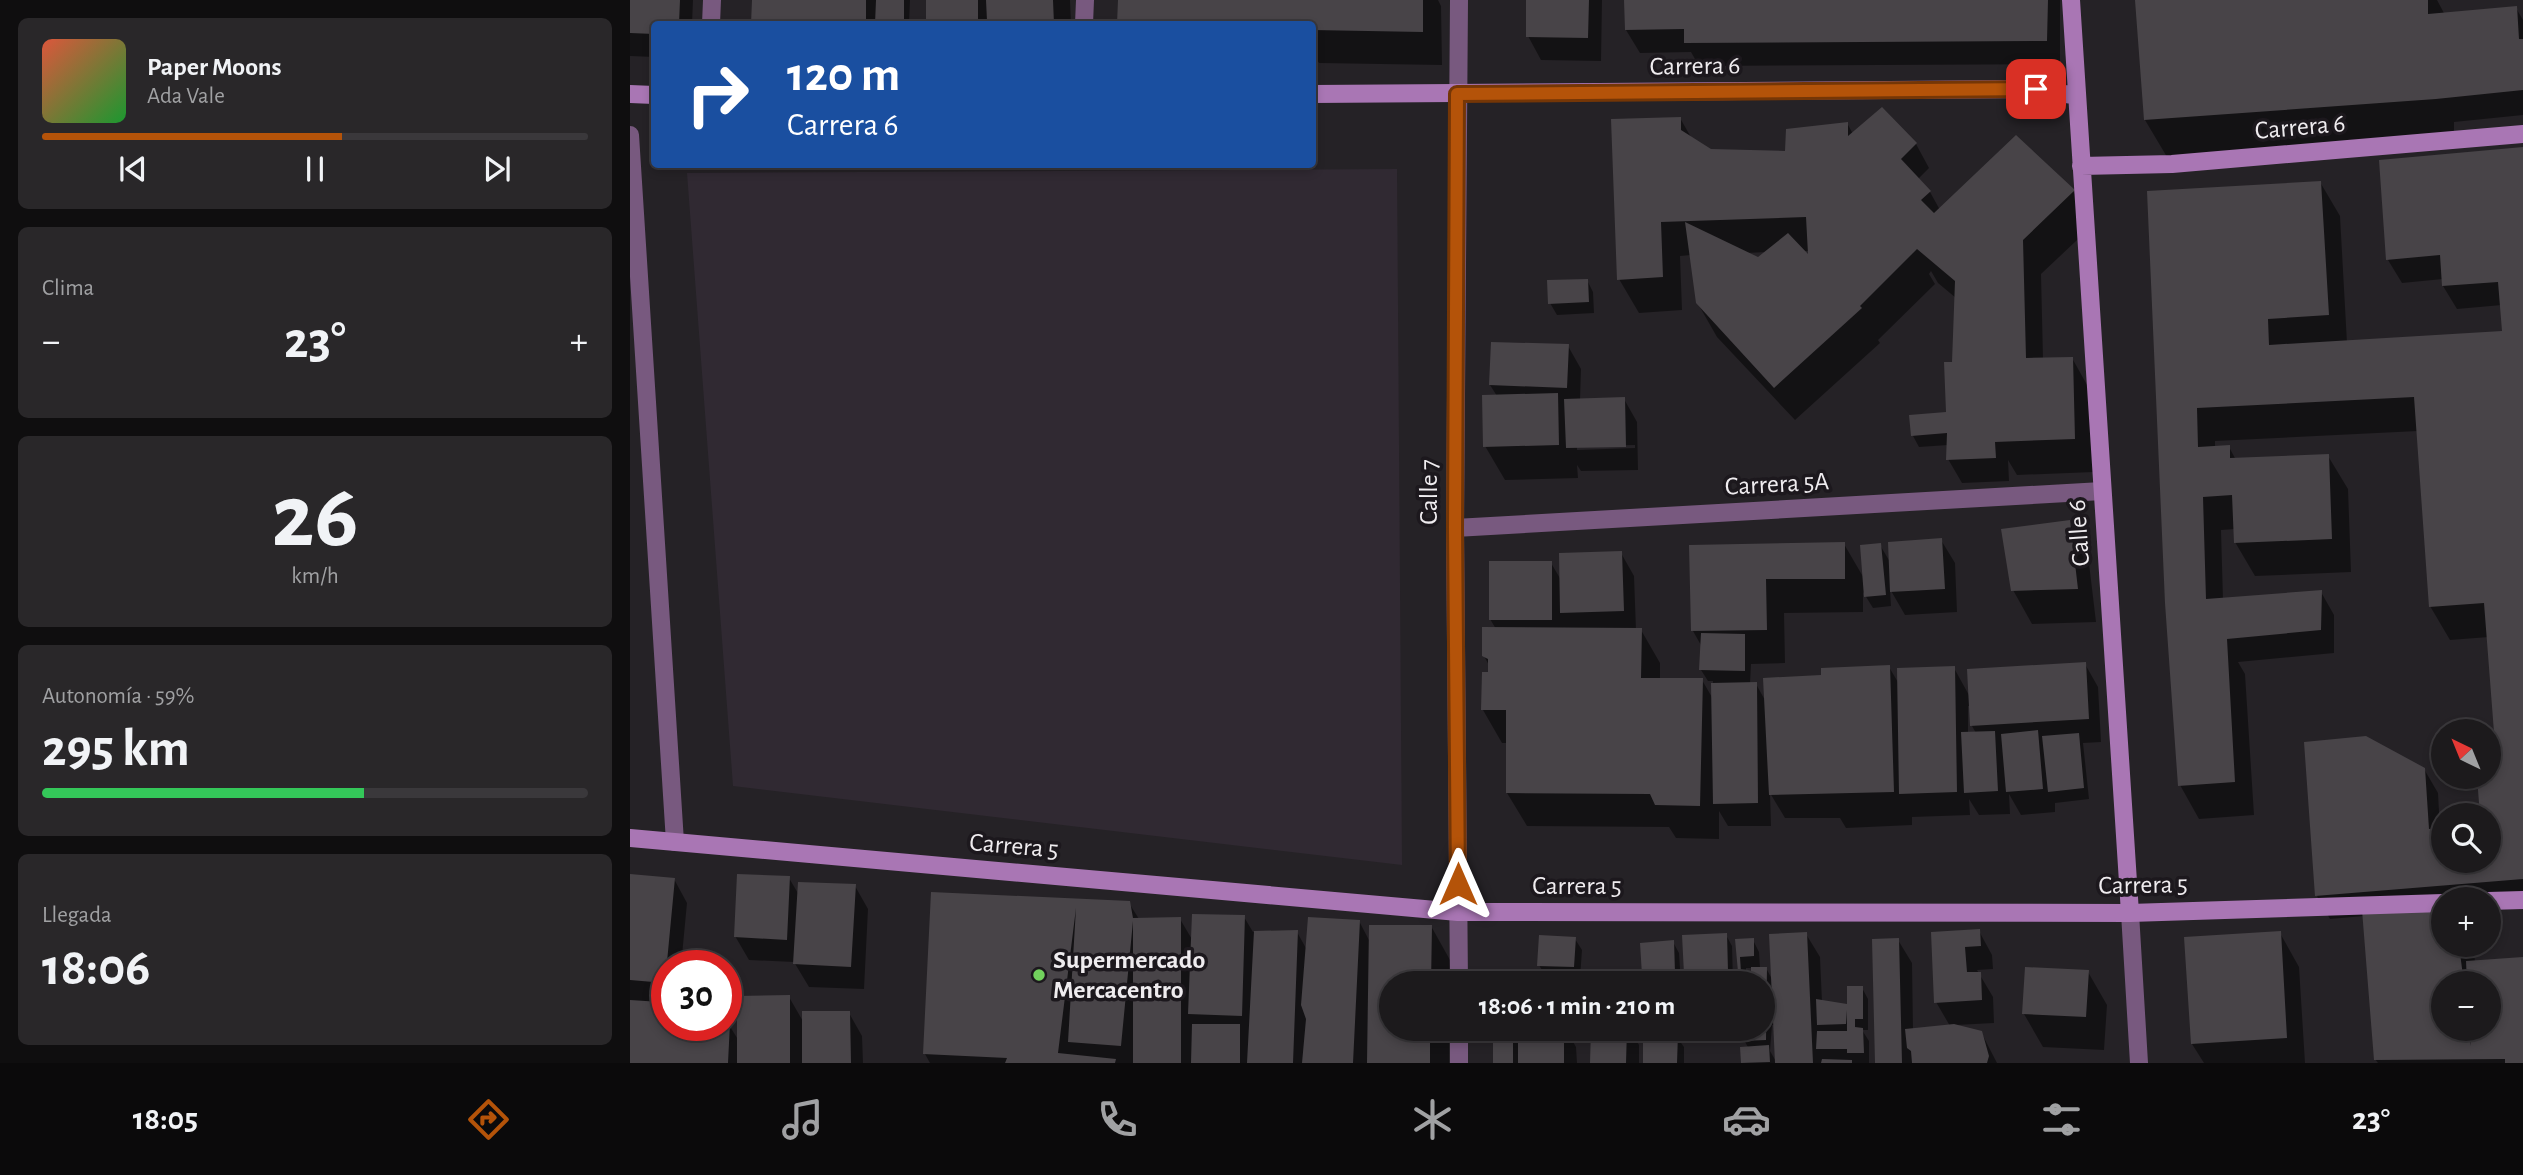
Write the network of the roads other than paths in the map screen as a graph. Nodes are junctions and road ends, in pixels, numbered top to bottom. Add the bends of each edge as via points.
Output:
1 (712, 0) edge
2 (1085, 0) edge
3 (1459, 0) edge
4 (2071, 0) edge
5 (711, 21) edge
6 (1084, 21) edge
7 (630, 94) edge
8 (1316, 94) edge
9 (1457, 94) junction
10 (651, 95) edge
11 (2077, 96) junction
12 (2523, 134) edge
13 (630, 135) edge
14 (2081, 166) junction
15 (2102, 492) junction
16 (1455, 528) junction
17 (630, 838) edge
18 (675, 842) junction
19 (2523, 900) edge
20 (2501, 901) edge
21 (2431, 903) edge
22 (1458, 912) junction
23 (2130, 913) junction
24 (1459, 971) edge
25 (1459, 1041) edge
26 (1459, 1063) edge
27 (2139, 1063) edge

1 - 5 street
2 - 6 street
3 - 9 street, Calle 7
4 - 11 street, Calle 6
7 - 10 street
8 - 9 street, Carrera 6
9 - 11 street, Carrera 6 via 2036,89
9 - 16 street, Calle 7
11 - 14 street, Calle 6
12 - 14 street, Carrera 6 via 2172,164
13 - 18 street
14 - 15 street, Calle 6
15 - 16 street, Carrera 5A
15 - 23 street, Calle 6
16 - 22 street, Calle 7
17 - 18 street, Carrera 5
18 - 22 street, Carrera 5
19 - 20 street
21 - 23 street, Carrera 5
22 - 23 street, Carrera 5
22 - 24 street, Calle 7
23 - 27 street, Calle 6
25 - 26 street

